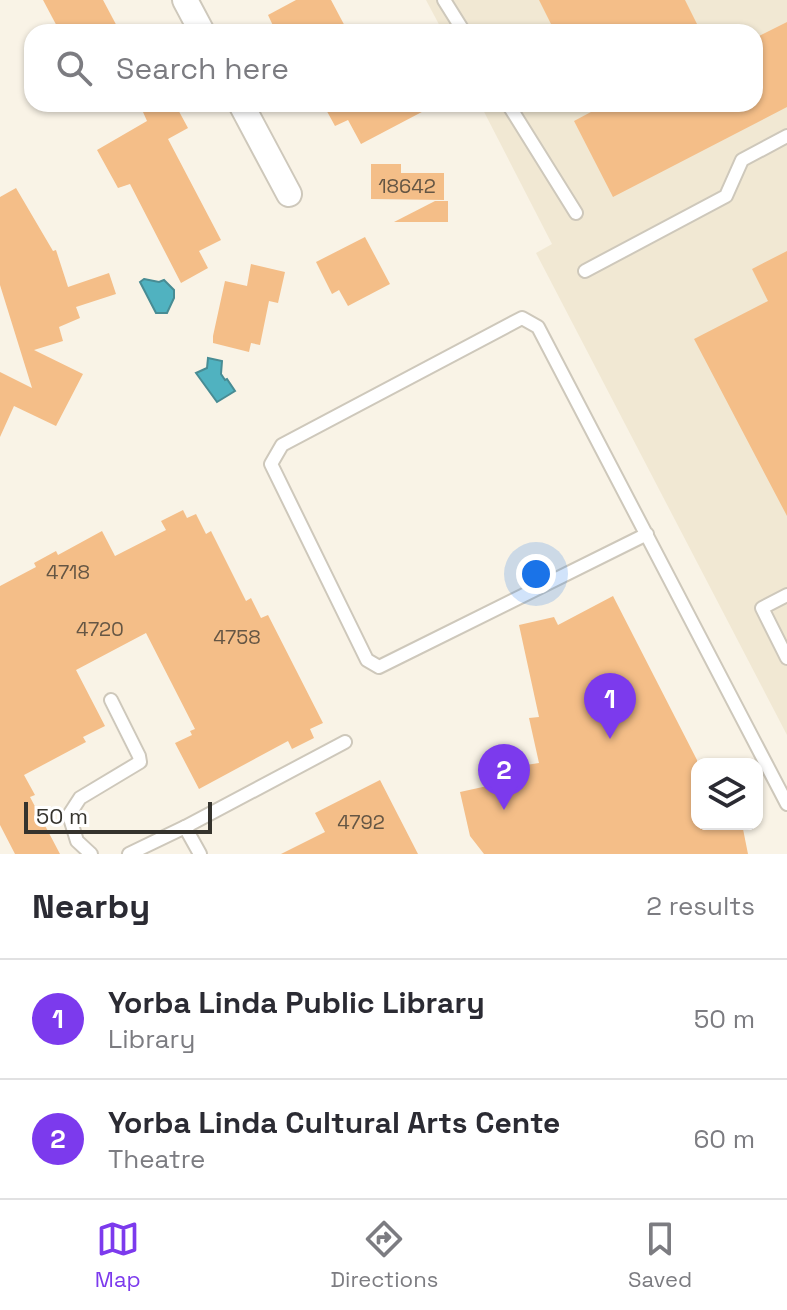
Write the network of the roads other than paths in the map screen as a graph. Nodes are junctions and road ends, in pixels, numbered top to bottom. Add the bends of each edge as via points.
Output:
1 (185, 0) edge
2 (444, 0) edge
3 (198, 24) edge
4 (459, 24) edge
5 (245, 112) edge
6 (513, 112) edge
7 (787, 136) edge
8 (289, 194) dead end
9 (576, 213) dead end
10 (585, 271) dead end
11 (647, 534) junction
12 (787, 595) edge
13 (787, 658) edge
14 (111, 700) dead end
15 (345, 742) dead end
16 (787, 804) edge
17 (185, 827) junction
18 (91, 854) edge
19 (129, 854) edge
20 (200, 854) edge

1 - 3 street
2 - 4 lane
5 - 8 street
6 - 9 lane
7 - 10 lane via 742,160 726,196
11 - 11 lane via 538,327 522,318 282,445 271,464 367,660 379,667
11 - 16 lane
12 - 13 lane via 762,608
14 - 18 lane via 140,762 80,798 69,815 77,841
15 - 17 lane
17 - 19 lane
17 - 20 lane

